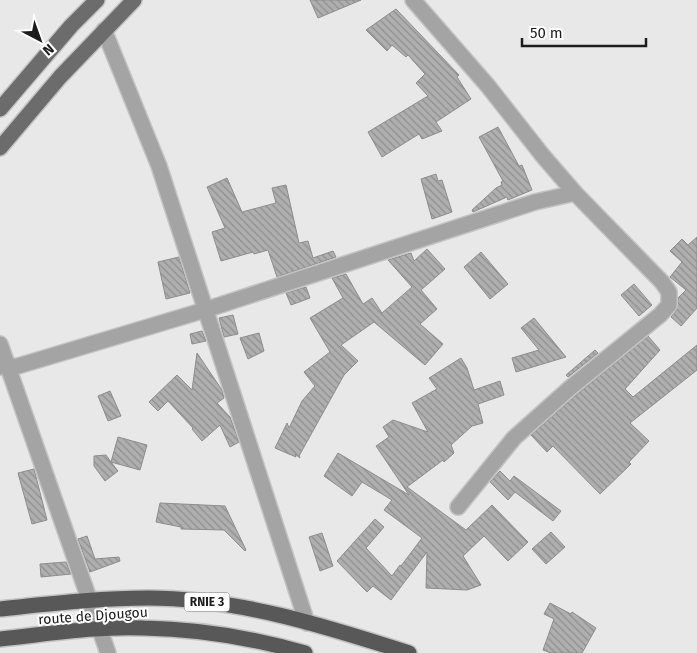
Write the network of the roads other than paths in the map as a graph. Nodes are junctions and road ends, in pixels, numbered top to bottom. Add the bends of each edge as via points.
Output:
1 (97, 0) edge
2 (134, 0) edge
3 (413, 0) edge
4 (104, 30) junction
5 (0, 109) edge
6 (0, 148) edge
7 (575, 193) junction
8 (205, 310) junction
9 (0, 344) edge
10 (4, 367) edge
11 (458, 507) dead end
12 (89, 600) junction
13 (0, 608) edge
14 (307, 623) junction
15 (100, 629) junction
16 (0, 639) edge
17 (108, 653) edge
18 (305, 653) edge
19 (409, 653) edge

1 - 5 main road
2 - 4 main road
3 - 7 street
4 - 6 main road
4 - 8 street via 159,166
7 - 8 street via 535,202
7 - 11 street via 662,282 669,292 669,305 514,438
8 - 10 street via 18,366
8 - 14 street
9 - 10 street
10 - 12 street
12 - 13 highway, RNIE 3
12 - 14 highway, RNIE 3 via 149,598 201,601
12 - 15 street
14 - 19 highway, RNIE 3
15 - 16 highway, route de Djougou / RNIE 3
15 - 17 street
15 - 18 highway, route de Djougou / RNIE 3 via 195,631 234,636

